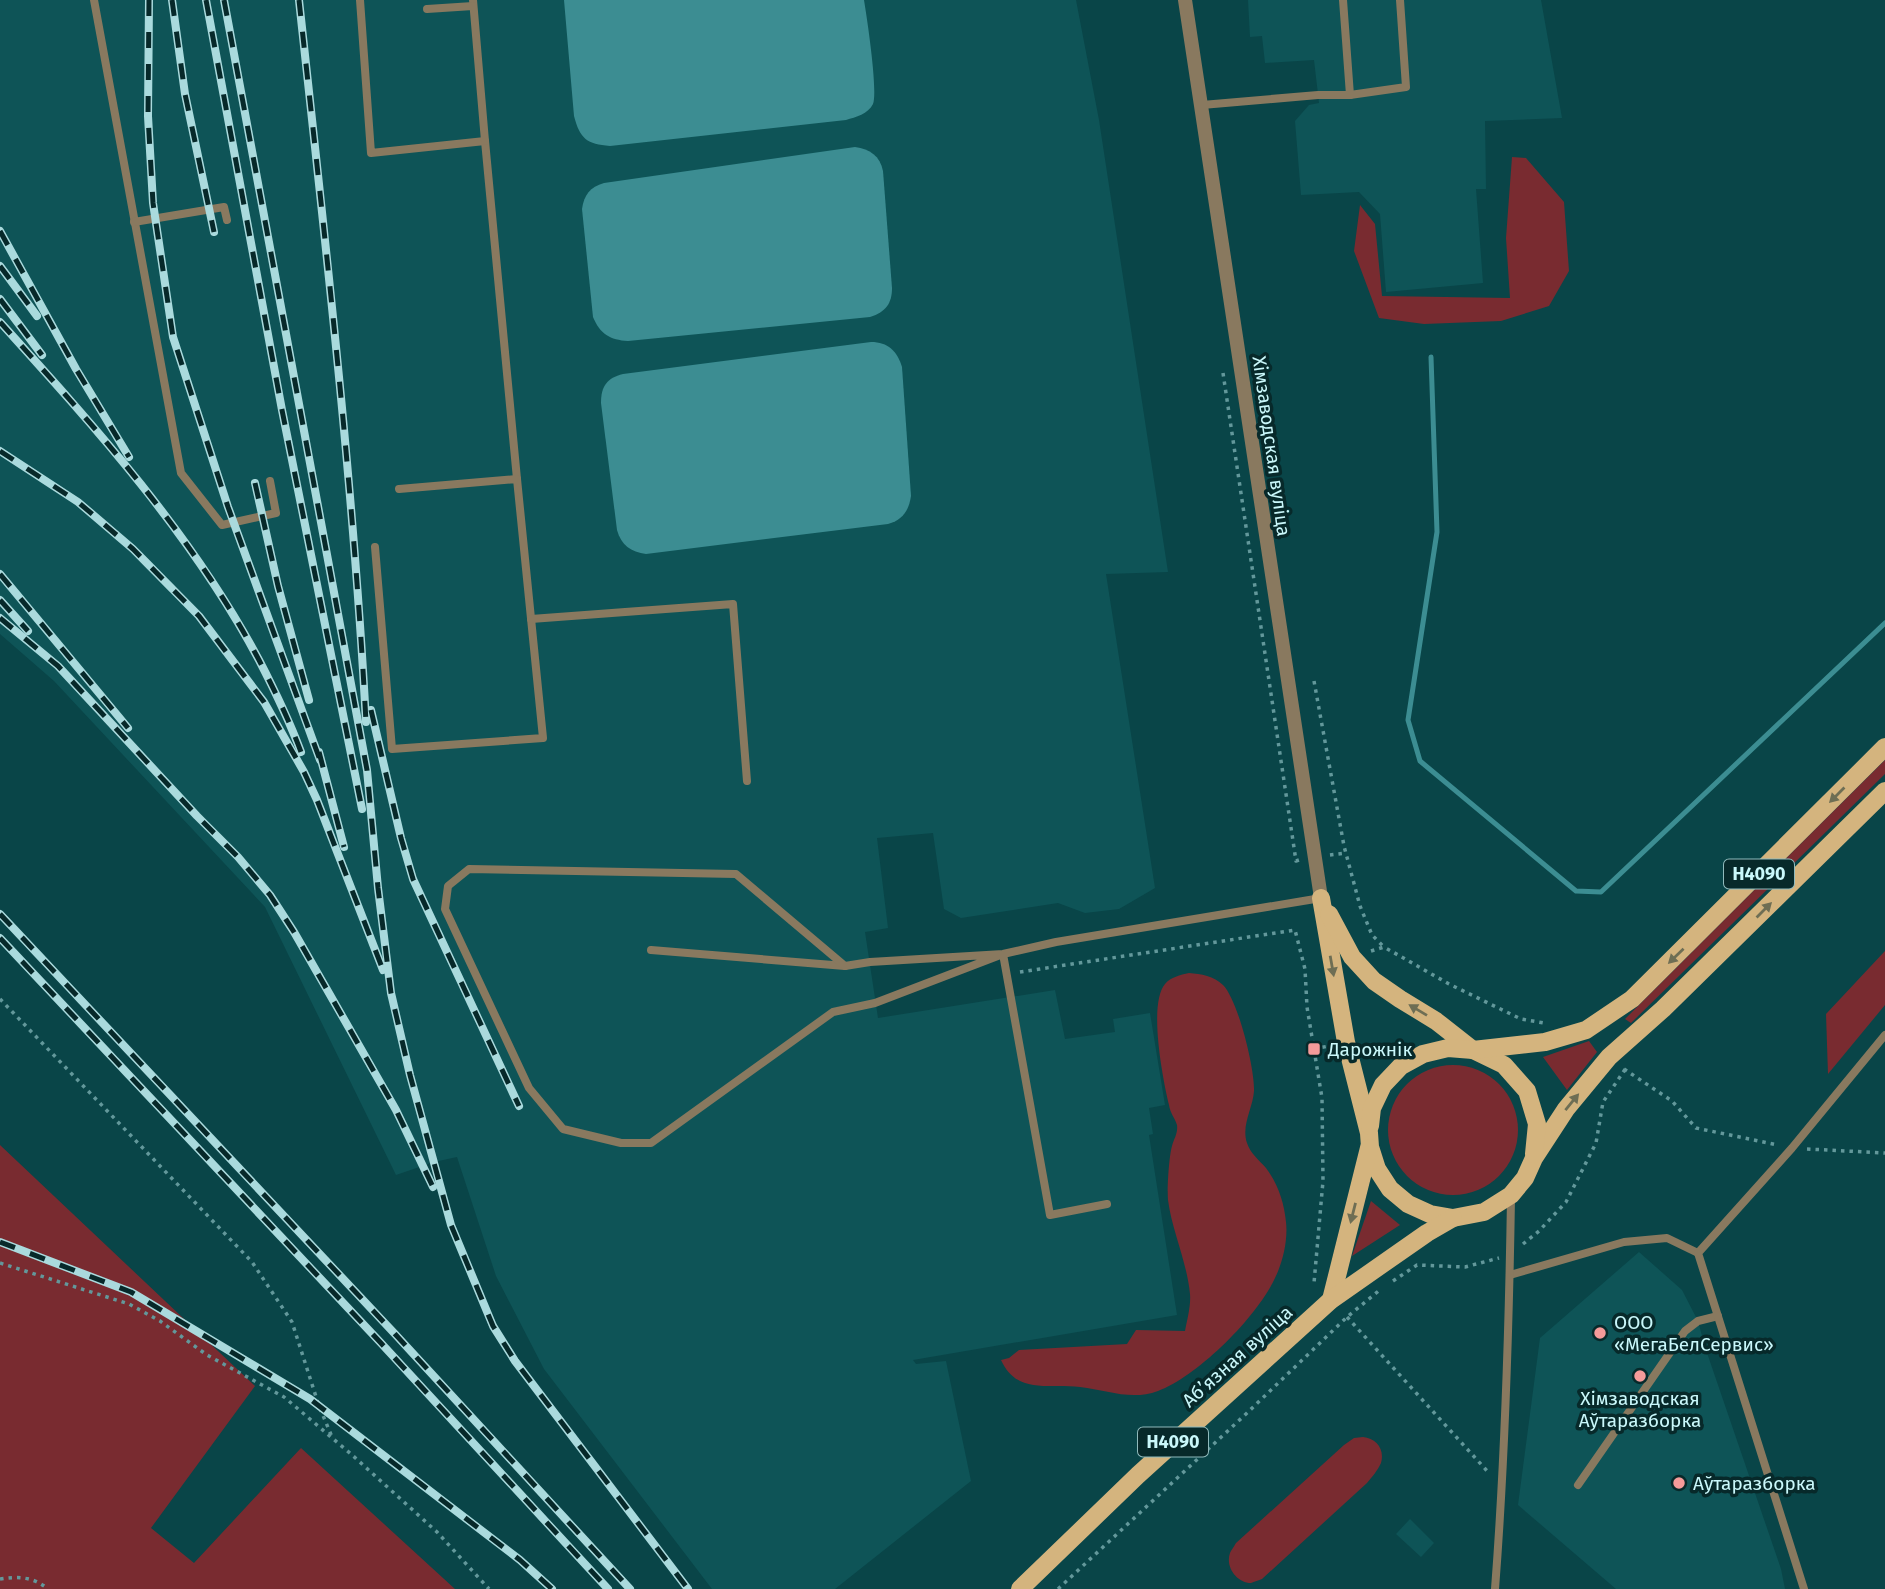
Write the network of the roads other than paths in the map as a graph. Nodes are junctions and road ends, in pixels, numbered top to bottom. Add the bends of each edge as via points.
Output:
1 (94, 0) edge
2 (360, 0) edge
3 (1185, 0) edge
4 (1343, 0) edge
5 (1400, 0) edge
6 (473, 3) edge
7 (427, 9) dead end
8 (1350, 95) junction
9 (1202, 105) junction
10 (485, 141) junction
11 (227, 220) dead end
12 (134, 222) junction
13 (517, 479) junction
14 (270, 481) dead end
15 (399, 489) dead end
16 (374, 547) dead end
17 (531, 619) junction
18 (1885, 747) edge
19 (747, 781) dead end
20 (1885, 791) edge
21 (1321, 898) junction
22 (651, 950) dead end
23 (1003, 954) junction
24 (845, 966) junction
25 (1885, 1035) edge
26 (1473, 1051) junction
27 (1369, 1140) junction
28 (1534, 1158) junction
29 (1511, 1195) junction
30 (1107, 1204) dead end
31 (1453, 1218) junction
32 (1698, 1253) junction
33 (1510, 1275) junction
34 (1331, 1300) junction
35 (1718, 1316) junction
36 (1578, 1485) dead end
37 (1020, 1589) edge
38 (1495, 1589) edge
39 (1804, 1589) edge

1 - 12 lane
2 - 10 lane via 371,153
3 - 9 street, Хімзаводская вуліца
4 - 8 lane
5 - 8 lane via 1406,87
6 - 7 lane
6 - 10 lane
8 - 9 lane
9 - 21 street, Хімзаводская вуліца
10 - 13 lane
11 - 12 lane via 224,207
12 - 14 lane via 181,473 222,525 276,513
13 - 15 lane
13 - 17 lane
16 - 17 lane via 392,749 543,738
17 - 19 lane via 733,604
18 -> 26 main road, Н4090 via 1632,999 1586,1030 1545,1042
28 -> 20 main road, Н4090 via 1566,1109 1609,1057
21 - 23 lane
26 -> 21 main road via 1374,981 1352,957
21 -> 27 main road
22 - 24 lane
23 - 24 lane
23 - 24 lane via 876,1003 833,1012 651,1143 621,1143 563,1129 529,1088 445,909 448,886 469,869 736,874
23 - 30 lane via 1050,1214
25 - 32 lane
26 - 27 main road, Н4090 via 1448,1048 1401,1066 1383,1085 1372,1108
26 - 28 main road, Н4090 via 1504,1065 1527,1091 1537,1124
27 - 31 main road, Н4090 via 1377,1169 1390,1189 1408,1204
27 -> 34 main road, Н4090
28 - 29 main road, Н4090
29 - 31 main road, Н4090 via 1484,1212
29 - 33 lane
31 - 34 main road, Н4090
32 - 33 lane via 1667,1238 1624,1242
32 - 35 lane
33 - 38 lane
34 - 37 main road, Абʼязная вуліца / Н4090
35 - 36 lane via 1698,1321 1685,1331
35 - 39 lane

